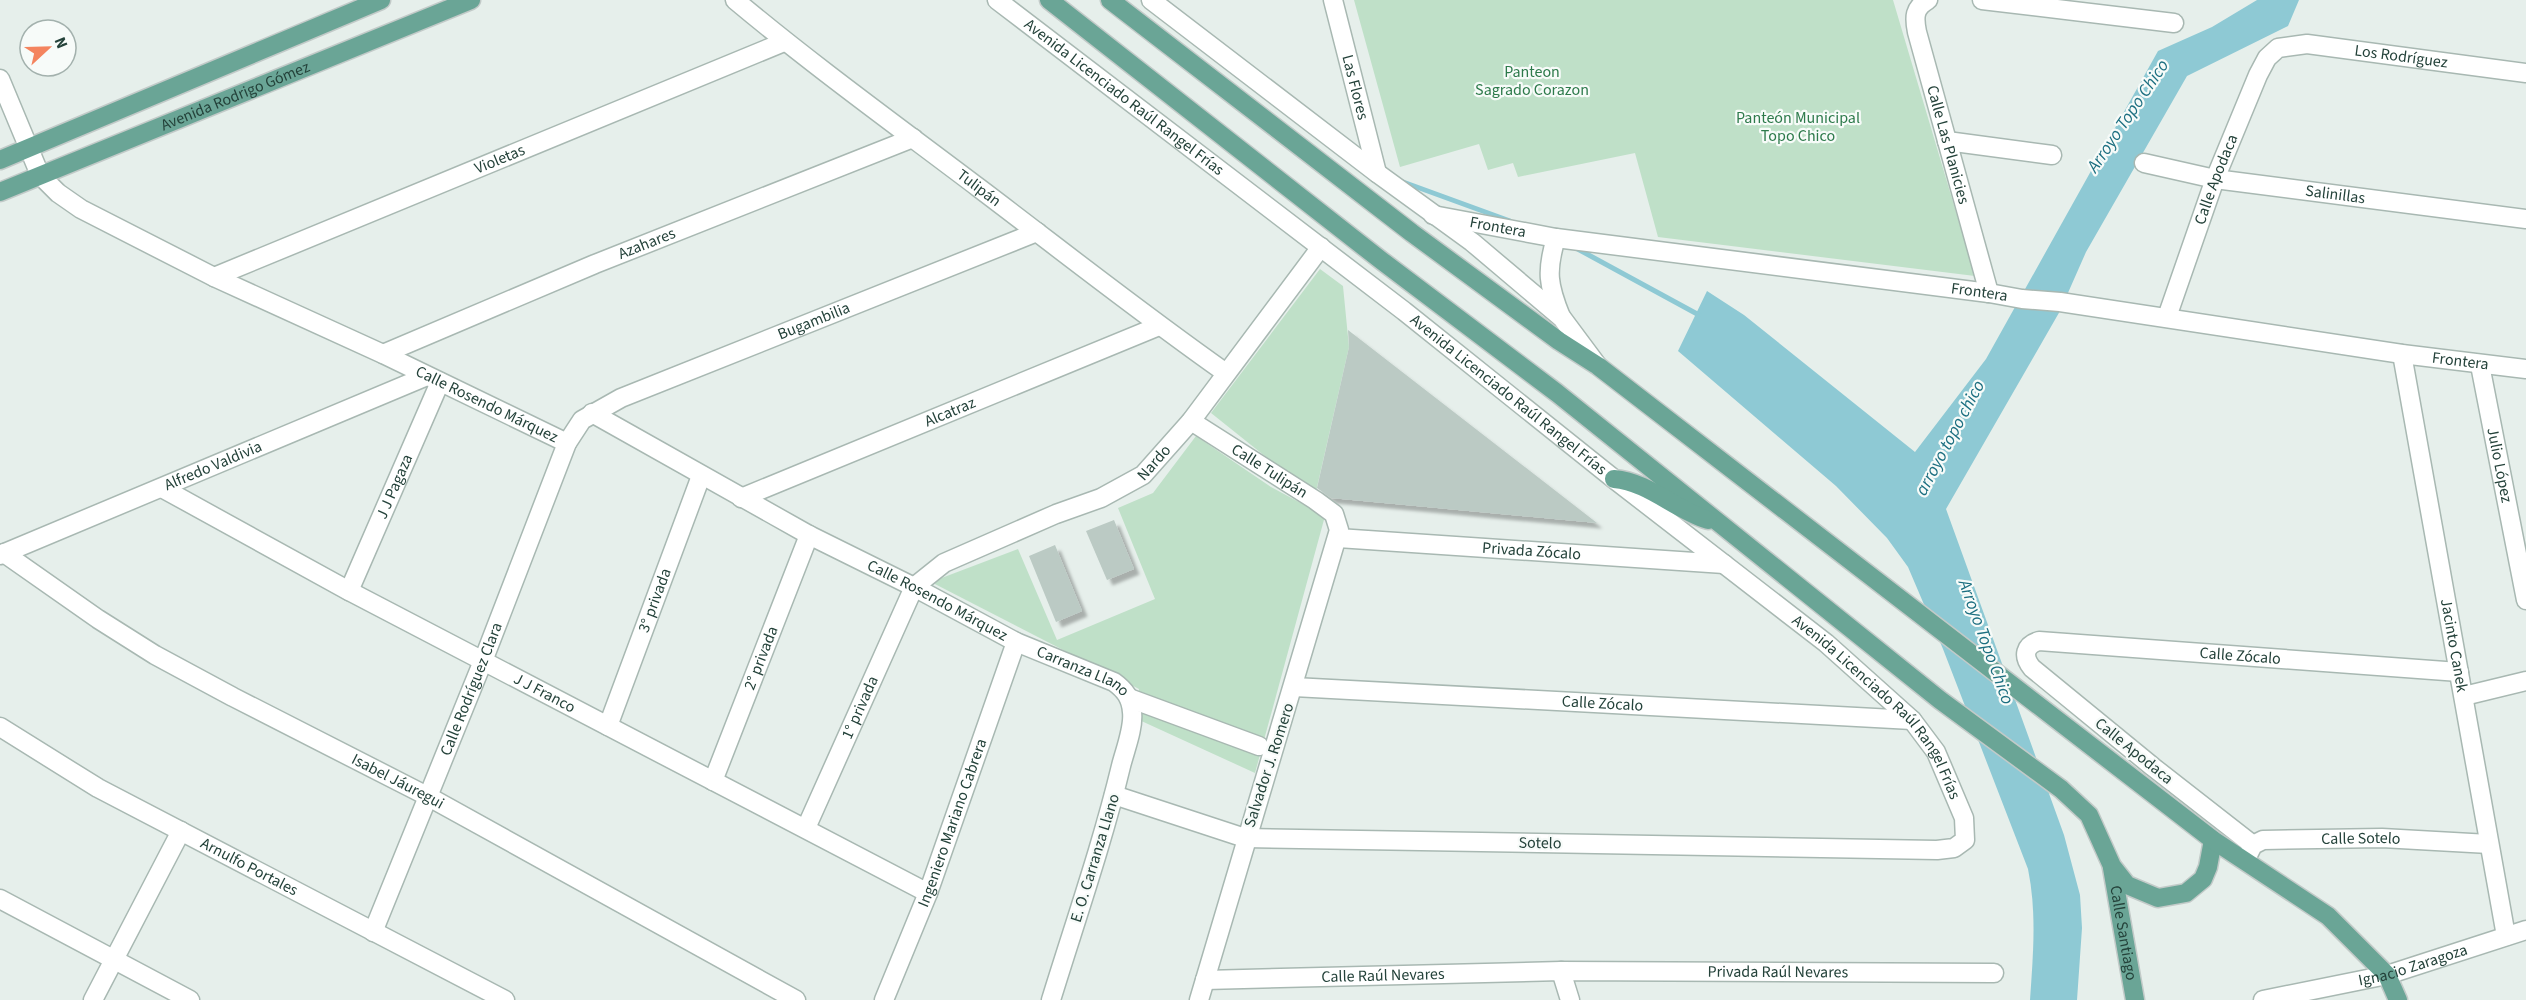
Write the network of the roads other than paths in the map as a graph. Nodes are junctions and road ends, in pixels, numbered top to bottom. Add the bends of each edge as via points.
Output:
1 (381, 0) edge
2 (471, 0) edge
3 (735, 0) edge
4 (997, 0) edge
5 (1049, 0) edge
6 (1110, 0) edge
7 (1151, 0) edge
8 (1333, 0) edge
9 (1982, 0) edge
10 (2131, 0) edge
11 (1926, 1) edge
12 (2005, 1) edge
13 (2138, 18) junction
14 (2174, 23) dead end
15 (784, 42) junction
16 (2278, 48) joint
17 (2526, 73) edge
18 (0, 79) edge
19 (913, 138) junction
20 (1947, 141) junction
21 (28, 148) junction
22 (2052, 155) dead end
23 (0, 160) edge
24 (2144, 164) dead end
25 (1377, 173) junction
26 (40, 175) junction
27 (2216, 179) junction
28 (0, 192) edge
29 (1433, 214) junction
30 (2526, 219) edge
31 (1037, 232) junction
32 (1556, 238) junction
33 (1321, 247) junction
34 (214, 277) junction
35 (1989, 293) junction
36 (2167, 317) junction
37 (1562, 318) junction
38 (1159, 326) junction
39 (383, 354) junction
40 (2402, 354) junction
41 (2480, 365) junction
42 (1598, 366) junction
43 (2526, 369) edge
44 (1226, 373) junction
45 (434, 379) junction
46 (592, 413) junction
47 (1191, 421) junction
48 (567, 443) junction
49 (701, 476) junction
50 (1614, 479) junction
51 (162, 488) junction
52 (741, 498) junction
53 (1720, 523) junction
54 (1338, 534) junction
55 (808, 535) junction
56 (2, 554) edge
57 (1724, 564) junction
58 (914, 586) junction
59 (349, 591) junction
60 (2526, 600) edge
61 (1016, 642) junction
62 (2026, 650) joint
63 (483, 661) junction
64 (2459, 672) junction
65 (2526, 681) edge
66 (1294, 687) junction
67 (2464, 696) junction
68 (1131, 706) junction
69 (1912, 720) junction
70 (608, 726) junction
71 (0, 727) edge
72 (1259, 746) dead end
73 (713, 781) junction
74 (1114, 795) junction
75 (429, 796) junction
76 (806, 828) junction
77 (181, 831) junction
78 (1966, 835) joint
79 (1245, 838) junction
80 (2213, 840) junction
81 (2489, 844) junction
82 (2249, 852) junction
83 (2112, 866) junction
84 (928, 893) junction
85 (0, 899) edge
86 (2526, 930) edge
87 (373, 932) junction
88 (2506, 936) junction
89 (114, 960) junction
90 (1561, 971) junction
91 (1994, 973) dead end
92 (2387, 975) junction
93 (1205, 980) junction
94 (93, 1000) edge
95 (190, 1000) edge
96 (505, 1000) edge
97 (796, 1000) edge
98 (884, 1000) edge
99 (1051, 1000) edge
100 (1199, 1000) edge
101 (1570, 1000) edge
102 (2135, 1000) edge
103 (2263, 1000) edge
104 (2398, 1000) edge

1 - 21 main road, Avenida Rodrigo Gómez
2 - 26 main road, Avenida Rodrigo Gómez
3 - 15 street, Tulipán
4 - 33 street, Avenida Licenciado Raúl Rangel Frías
5 - 53 main road
6 - 42 main road, Calle Apodaca via 1412,232
7 - 25 street
8 - 25 street, Las Flores
9 - 12 street
10 - 13 street
11 - 20 street, Calle Las Planicies via 1919,6 1915,23
12 - 13 street
13 - 14 street
15 - 19 street, Tulipán
15 - 34 street, Violetas
16 - 17 street, Los Rodríguez via 2307,44
16 - 27 street, Calle Apodaca via 2258,75
18 - 21 street
19 - 31 street, Tulipán
19 - 39 street, Azahares via 595,264
20 - 22 street
20 - 35 street, Calle Las Planicies
21 - 23 main road, Avenida Rodrigo Gómez
21 - 26 street
24 - 27 street, Salinillas
25 - 29 street
26 - 28 main road, Avenida Rodrigo Gómez
26 - 34 street, Calle Rosendo Márquez via 81,209
27 - 30 street, Salinillas
27 - 36 street, Calle Apodaca
29 - 32 street, Frontera
29 - 37 street
31 - 38 street, Tulipán
31 - 46 street, Bugambilia
32 - 35 street, Frontera
32 - 37 street via 1549,270 1553,297
33 - 44 street, Nardo
33 - 50 street, Avenida Licenciado Raúl Rangel Frías
34 - 39 street, Calle Rosendo Márquez
35 - 36 street, Frontera
36 - 40 street, Frontera
37 - 42 street
38 - 44 street, Tulipán
38 - 52 street, Alcatraz
39 - 45 street, Calle Rosendo Márquez
40 - 41 street, Frontera
40 - 64 street, Jacinto Canek
41 - 43 street, Frontera
41 - 60 street, Julio López
42 - 80 main road, Calle Apodaca
44 - 47 street, Nardo
45 - 48 street, Calle Rosendo Márquez
45 - 51 street, Alfredo Valdivia
45 - 59 street, J J Pagaza
46 - 48 street, Calle Rosendo Márquez via 576,427
46 - 49 street, Calle Rosendo Márquez
47 - 54 street, Calle Tulipán via 1334,514
47 - 58 street, Nardo via 1143,475 1123,488 944,563
48 - 63 street, Calle Rodríguez Clara
49 - 52 street, Calle Rosendo Márquez
49 - 70 street, 3° privada
50 - 53 main road via 1638,484 1686,512
50 - 57 street, Avenida Licenciado Raúl Rangel Frías
51 - 56 street, Alfredo Valdivia
51 - 59 street, J J Franco
52 - 55 street, Calle Rosendo Márquez
53 - 83 main road via 1940,700 2061,789 2089,815
54 - 57 street, Privada Zócalo
54 - 66 street, Salvador J. Romero
55 - 58 street, Calle Rosendo Márquez
55 - 73 street, 2° privada
56 - 75 street, Isabel Jáuregui via 155,655
57 - 69 street, Avenida Licenciado Raúl Rangel Frías via 1826,643
58 - 61 street, Calle Rosendo Márquez
58 - 76 street, 1° privada
59 - 63 street, J J Franco
61 - 68 street, Carranza Llano via 1114,682 1124,689
61 - 84 street, Ingeniero Mariano Cabrera
62 - 64 street, Calle Zócalo via 2039,640
62 - 82 street, Calle Apodaca via 2032,668
63 - 70 street, J J Franco
63 - 75 street, Calle Rodríguez Clara
64 - 67 street, Jacinto Canek
65 - 67 street
66 - 69 street, Calle Zócalo
66 - 79 street, Salvador J. Romero
67 - 81 street, Jacinto Canek
68 - 72 street
68 - 74 street, E. O. Carranza Llano
69 - 78 street, Avenida Licenciado Raúl Rangel Frías via 1936,752 1949,778
70 - 73 street, J J Franco
71 - 77 street, Arnulfo Portales via 98,788
73 - 76 street, J J Franco
74 - 79 street, Sotelo
74 - 99 street, E. O. Carranza Llano
75 - 87 street, Calle Rodríguez Clara
75 - 97 street, Isabel Jáuregui
76 - 84 street, J J Franco
77 - 87 street, Arnulfo Portales
77 - 89 street
78 - 79 street, Sotelo via 1954,848 1937,850
79 - 93 street, Salvador J. Romero
80 - 82 main road, Calle Apodaca
80 - 83 main road via 2203,879 2195,888 2176,896 2158,898 2146,894 2127,885
81 - 82 street, Calle Sotelo via 2382,838 2264,840
81 - 88 street, Jacinto Canek
82 - 92 main road, Calle Apodaca via 2328,916
83 - 102 main road, Calle Santiago
84 - 98 street, Ingeniero Mariano Cabrera
85 - 89 street
86 - 88 street, Ignacio Zaragoza
87 - 96 street, Arnulfo Portales
88 - 92 street, Ignacio Zaragoza
89 - 94 street
89 - 95 street
90 - 91 street, Privada Raúl Nevares
90 - 93 street, Calle Raúl Nevares
90 - 101 street
92 - 103 street, Ignacio Zaragoza
92 - 104 main road, Calle Apodaca
93 - 100 street, Salvador J. Romero

